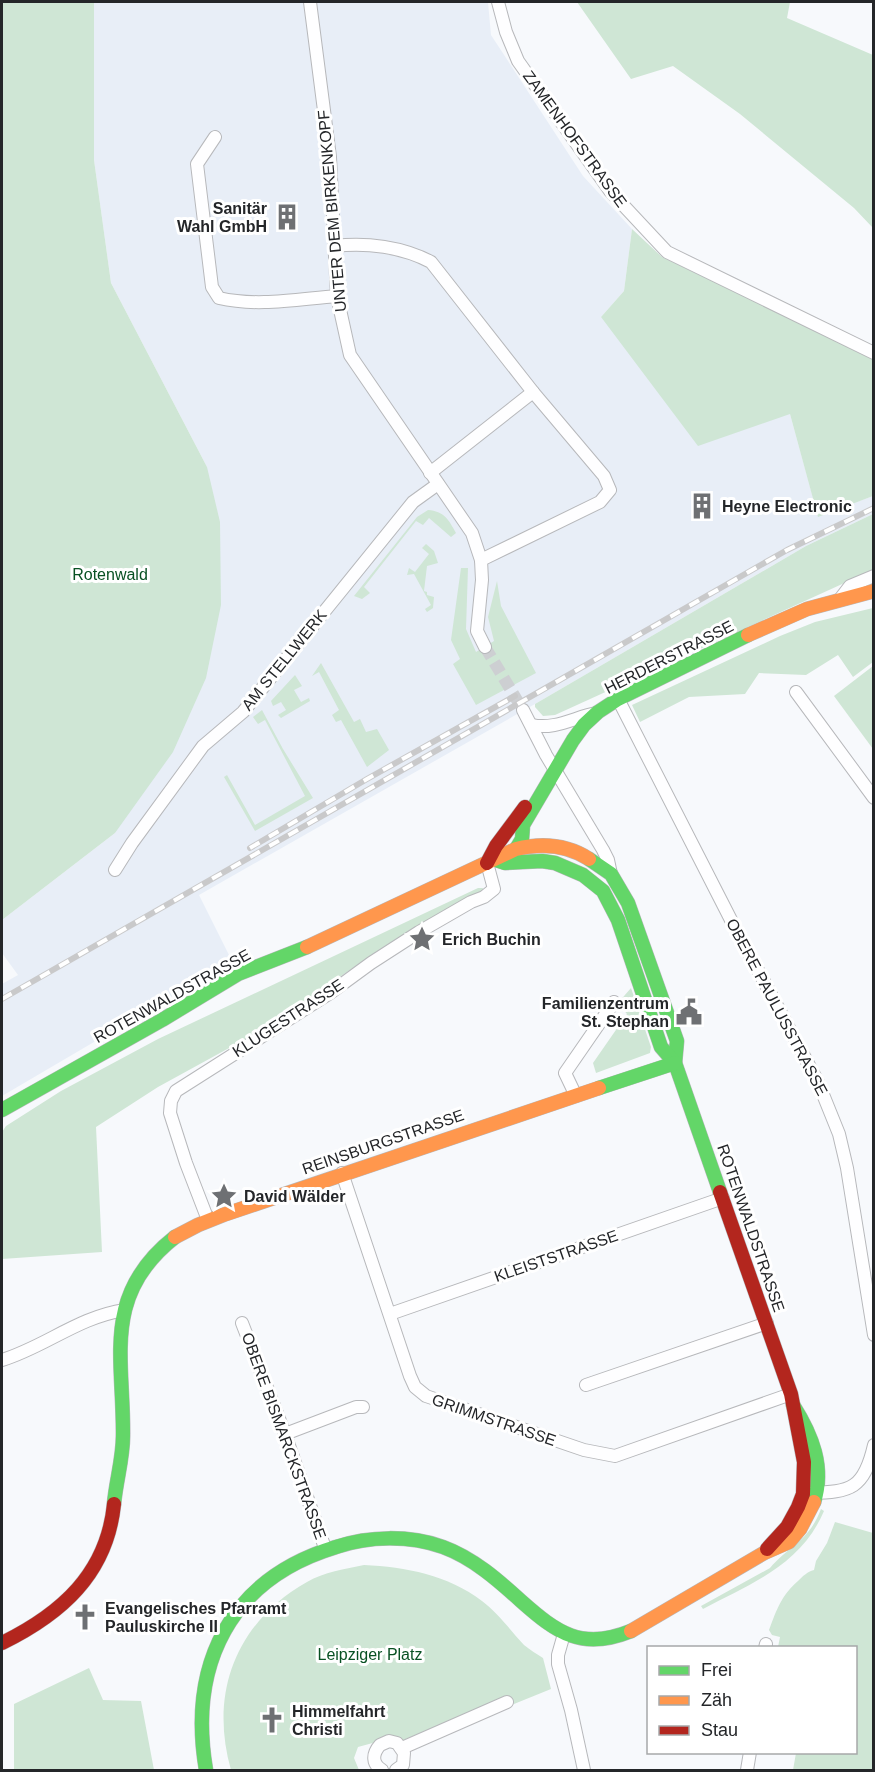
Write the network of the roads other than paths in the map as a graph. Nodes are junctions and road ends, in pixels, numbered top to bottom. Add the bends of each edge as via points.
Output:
1 (310, 2) edge
2 (498, 2) edge
3 (215, 137) dead end
4 (335, 246) junction
5 (336, 296) junction
6 (873, 353) edge
7 (533, 392) junction
8 (430, 473) junction
9 (438, 484) junction
10 (481, 560) junction
11 (873, 576) edge
12 (873, 591) edge
13 (840, 599) junction
14 (485, 647) tunnel mouth
15 (796, 692) dead end
16 (618, 699) junction
17 (523, 710) tunnel mouth
18 (598, 712) junction
19 (532, 725) junction
20 (555, 770) junction
21 (540, 796) junction
22 (873, 798) edge
23 (522, 845) junction
24 (542, 861) junction
25 (491, 862) junction
26 (115, 870) dead end
27 (611, 874) junction
28 (644, 945) junction
29 (628, 952) junction
30 (614, 1002) dead end
31 (675, 1063) junction
32 (576, 1096) junction
33 (2, 1110) edge
34 (342, 1173) junction
35 (723, 1198) junction
36 (208, 1220) junction
37 (125, 1310) junction
38 (390, 1314) junction
39 (242, 1323) dead end
40 (767, 1323) junction
41 (873, 1335) edge
42 (2, 1360) edge
43 (586, 1385) dead end
44 (792, 1400) junction
45 (363, 1407) dead end
46 (285, 1434) junction
47 (873, 1445) edge
48 (818, 1493) junction
49 (803, 1494) junction
50 (325, 1548) junction
51 (764, 1553) junction
52 (564, 1634) junction
53 (2, 1643) edge
54 (507, 1702) dead end
55 (402, 1748) junction
56 (750, 1754) edge
57 (206, 1770) edge
58 (382, 1770) edge
59 (396, 1770) edge
60 (584, 1770) edge
61 (747, 1770) edge

1 - 4 street, UNTER DEM BIRKENKOPF via 330,158
2 - 6 street, ZAMENHOFSTRASSE via 518,61 610,191 667,252
3 - 5 street via 197,164 212,287 219,298 258,302
4 - 5 street, UNTER DEM BIRKENKOPF
4 - 7 street via 356,243 418,255 431,262
5 - 8 street, UNTER DEM BIRKENKOPF via 350,355
7 - 8 street
7 - 10 street via 604,476 610,490 600,502
8 - 9 street, UNTER DEM BIRKENKOPF
9 - 10 street, UNTER DEM BIRKENKOPF via 472,533
9 - 26 street, AM STELLWERK via 413,502 243,712 203,746
10 - 14 street, UNTER DEM BIRKENKOPF via 477,631
11 - 13 street via 850,586
12 - 13 main road, HERDERSTRASSE
13 - 16 main road, HERDERSTRASSE via 774,622
15 - 22 street
16 - 18 main road, HERDERSTRASSE
16 - 41 street, OBERE PAULUSSTRASSE via 828,1106 847,1168
17 - 19 street
18 - 19 street via 558,725
18 - 20 main road, HERDERSTRASSE via 573,740
19 - 20 street
20 - 21 main road, HERDERSTRASSE
20 - 27 street, ROTENWALDSTRASSE via 603,850
21 - 23 main road, HERDERSTRASSE via 523,825
21 - 25 main road via 523,808 496,846
23 - 24 main road
23 - 25 main road, ROTENWALDSTRASSE
23 - 27 main road, ROTENWALDSTRASSE via 572,850
24 - 25 main road, ROTENWALDSTRASSE
24 - 29 main road, ROTENWALDSTRASSE via 569,868 603,891
25 - 33 main road, ROTENWALDSTRASSE via 287,956 238,974
25 - 36 street, KLUGESTRASSE via 494,889 484,897 419,932 176,1091 170,1113
27 - 28 main road, ROTENWALDSTRASSE via 628,903
28 - 29 main road via 640,954
28 - 31 main road, ROTENWALDSTRASSE via 677,1041
29 - 31 main road, ROTENWALDSTRASSE via 661,1047
30 - 32 street via 565,1072
31 - 32 main road, REINSBURGSTRASSE
31 - 35 main road, ROTENWALDSTRASSE
32 - 34 main road, REINSBURGSTRASSE
34 - 36 main road, REINSBURGSTRASSE
34 - 38 street, GRIMMSTRASSE
35 - 38 street, KLEISTSTRASSE
35 - 40 main road, ROTENWALDSTRASSE
36 - 37 main road, REINSBURGSTRASSE via 172,1239 155,1257 136,1283
37 - 42 street via 83,1322
37 - 53 main road, REINSBURGSTRASSE via 120,1334 123,1449 104,1545 72,1597 30,1630
38 - 44 street, GRIMMSTRASSE via 410,1376 426,1396 584,1450 615,1455
39 - 46 street, OBERE BISMARCKSTRASSE
40 - 43 street
40 - 44 main road, ROTENWALDSTRASSE
44 - 48 main road, ROTENWALDSTRASSE via 815,1450
44 - 49 main road, ROTENWALDSTRASSE via 804,1462
45 - 46 street
46 - 50 street, OBERE BISMARCKSTRASSE
47 - 48 street via 858,1482 845,1491
48 - 49 street
48 - 51 main road, ROTENWALDSTRASSE via 799,1532 787,1544
49 - 51 main road, ROTENWALDSTRASSE via 793,1518
50 - 52 main road, ROTENWALDSTRASSE via 382,1539 439,1546 470,1560
50 - 57 main road, ROTENWALDSTRASSE via 266,1582 245,1601 225,1631 209,1667 202,1702 200,1738
51 - 52 main road, ROTENWALDSTRASSE via 622,1635 599,1640
52 - 60 street via 558,1664
54 - 55 street
55 - 58 street via 397,1743 383,1742 376,1749 375,1763
55 - 59 street via 403,1765
56 - 61 street

